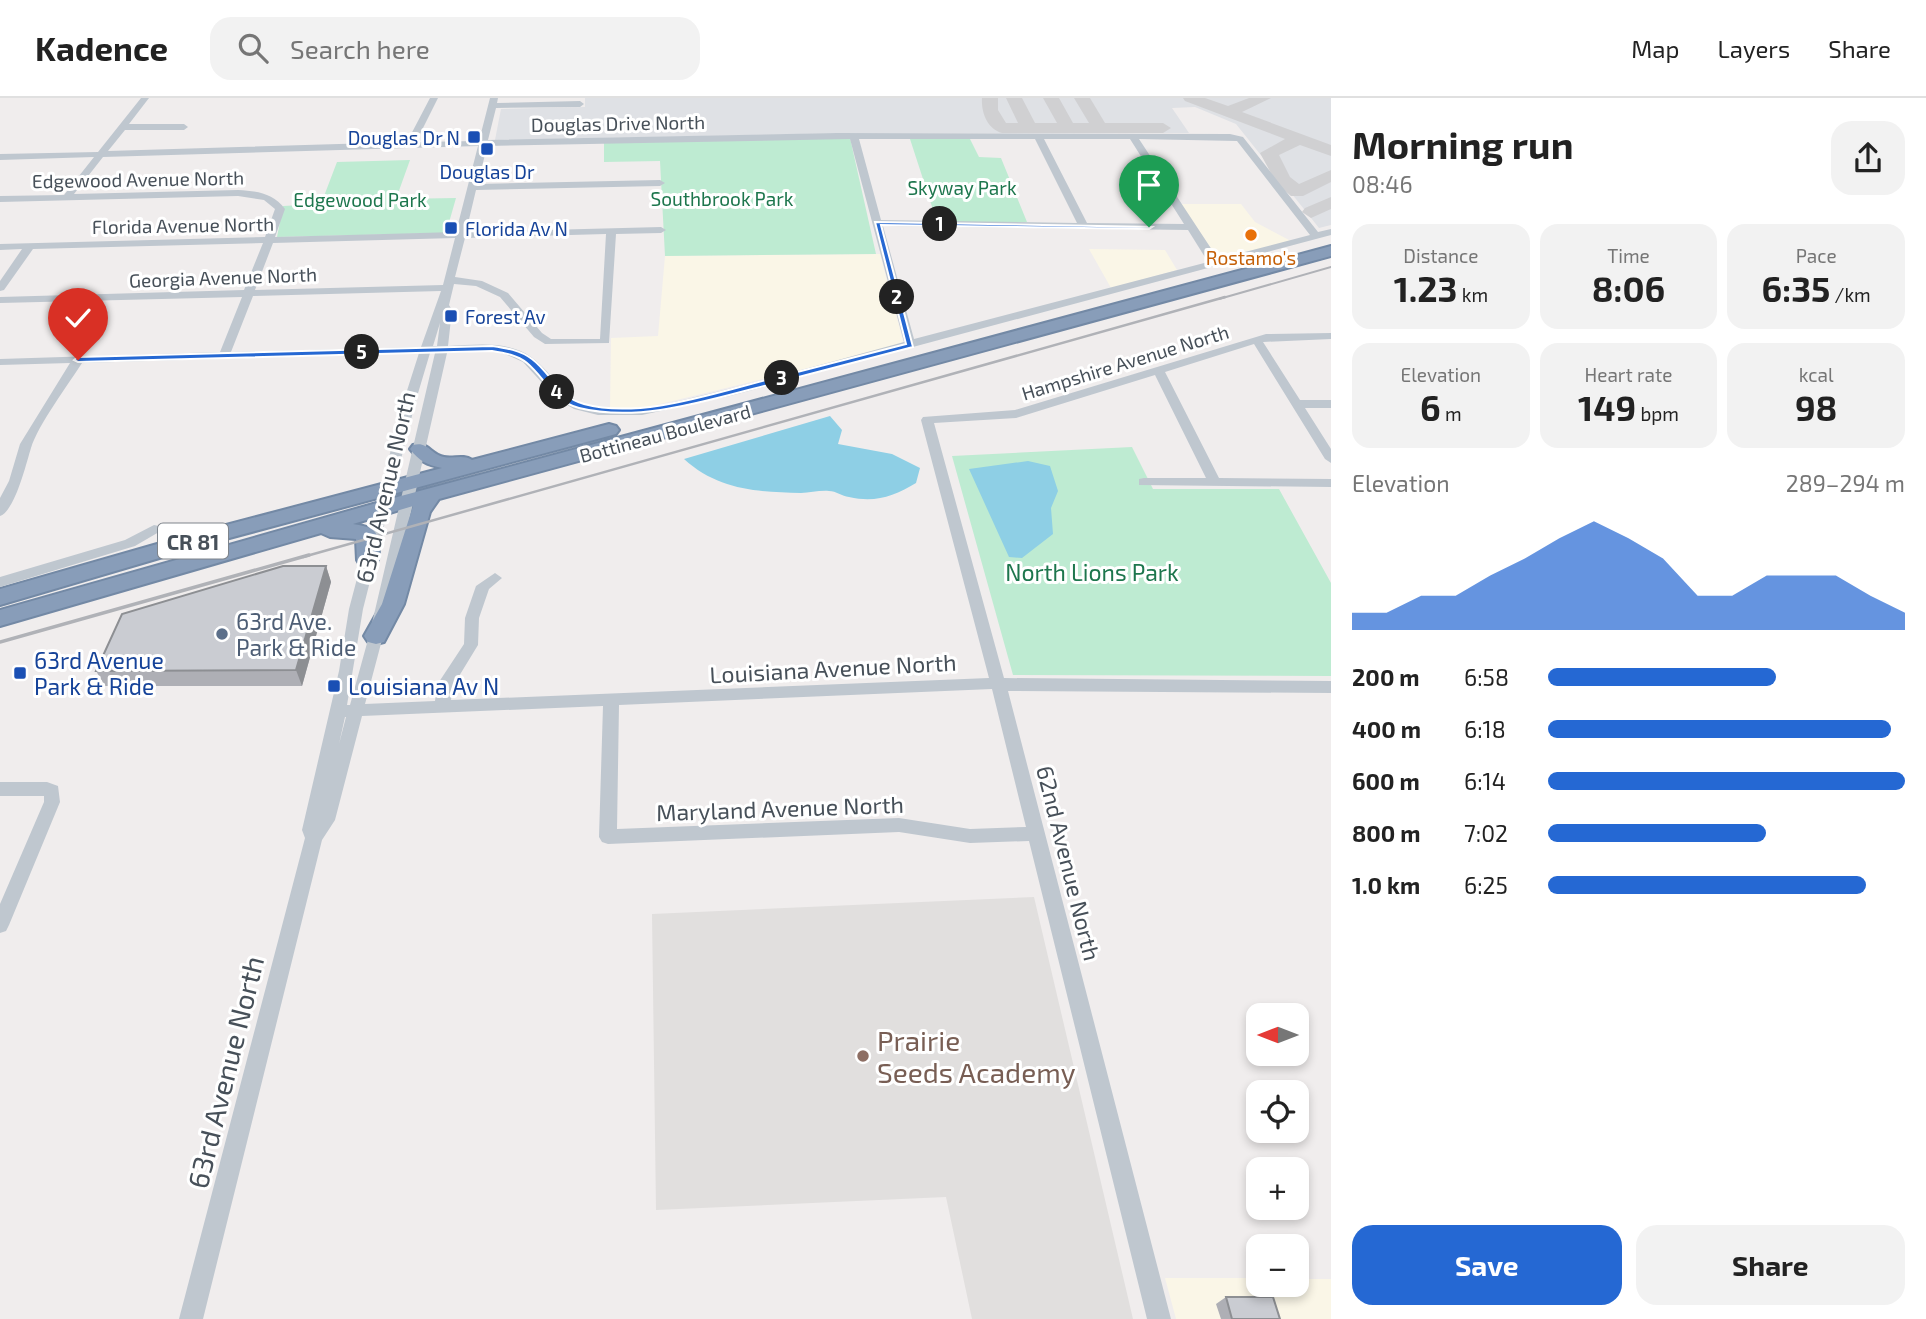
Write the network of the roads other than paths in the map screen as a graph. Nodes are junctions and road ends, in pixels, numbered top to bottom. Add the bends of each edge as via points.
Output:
1 (145, 98) edge
2 (434, 98) edge
3 (493, 102) edge
4 (580, 104) dead end
5 (122, 127) junction
6 (184, 127) dead end
7 (854, 136) junction
8 (1038, 137) junction
9 (1133, 137) junction
10 (482, 143) junction
11 (411, 144) junction
12 (102, 154) junction
13 (0, 157) edge
14 (660, 183) dead end
15 (472, 187) junction
16 (67, 197) junction
17 (0, 199) edge
18 (877, 223) junction
19 (1083, 224) junction
20 (1192, 227) junction
21 (661, 230) dead end
22 (611, 231) junction
23 (1331, 232) edge
24 (460, 236) junction
25 (1324, 239) edge
26 (269, 240) junction
27 (30, 246) junction
28 (0, 247) edge
29 (1331, 251) edge
30 (1217, 263) junction
31 (448, 284) junction
32 (0, 288) edge
33 (248, 293) junction
34 (0, 300) edge
35 (443, 306) junction
36 (1331, 336) edge
37 (1257, 341) junction
38 (910, 345) junction
39 (426, 349) junction
40 (442, 349) junction
41 (224, 356) junction
42 (78, 360) junction
43 (0, 362) edge
44 (1158, 371) junction
45 (1297, 404) junction
46 (1331, 404) edge
47 (927, 420) joint
48 (420, 449) junction
49 (1331, 459) edge
50 (492, 460) junction
51 (1144, 482) dead end
52 (1215, 483) junction
53 (1331, 484) edge
54 (410, 492) junction
55 (431, 496) junction
56 (384, 499) junction
57 (0, 512) edge
58 (154, 529) dead end
59 (311, 529) junction
60 (368, 560) junction
61 (495, 578) dead end
62 (0, 582) edge
63 (0, 597) edge
64 (0, 618) edge
65 (376, 636) junction
66 (998, 683) junction
67 (1331, 687) edge
68 (611, 701) junction
69 (442, 707) junction
70 (356, 710) junction
71 (338, 711) junction
72 (0, 789) edge
73 (1036, 834) junction
74 (314, 838) junction
75 (0, 925) edge
76 (191, 1319) edge
77 (1159, 1319) edge

1 - 5 street
2 - 11 street
3 - 4 street
3 - 10 street, 63rd Avenue North
5 - 6 street
5 - 12 street
7 - 8 street, Douglas Drive North
7 - 10 street, Douglas Drive North
7 - 18 street
8 - 9 street, Douglas Drive North
8 - 19 street
9 - 20 street
9 - 25 street, Douglas Drive North via 1236,138
10 - 11 street, Douglas Drive North
10 - 15 street, 63rd Avenue North
11 - 12 street, Douglas Drive North
12 - 13 street, Douglas Drive North
12 - 16 street
14 - 15 street
15 - 24 street, 63rd Avenue North
16 - 17 street, Edgewood Avenue North
16 - 26 street, Edgewood Avenue North via 258,195 280,209
18 - 19 street
18 - 38 street
19 - 20 street
20 - 30 street
21 - 22 street, Florida Avenue North
22 - 24 street, Florida Avenue North
22 - 31 street, Georgia Avenue North via 604,341 549,342 505,295 478,283
23 - 25 street
24 - 26 street, Florida Avenue North
24 - 31 street, 63rd Avenue North
25 - 30 street
25 - 50 highway, Bottineau Boulevard / CR 81 via 849,372
26 - 27 street, Florida Avenue North
26 - 33 street
27 - 28 street, Florida Avenue North
27 - 32 street
29 - 55 highway, Bottineau Boulevard / CR 81
30 - 38 street
31 - 33 street, Georgia Avenue North
31 - 35 street, 63rd Avenue North
33 - 34 street, Georgia Avenue North
33 - 41 street
35 - 39 street, 63rd Avenue North
35 - 40 street, 63rd Avenue North via 447,310
36 - 37 street, Hampshire Avenue North
37 - 44 street, Hampshire Avenue North
37 - 45 street
38 - 40 street via 726,393 622,412 588,409 566,399 535,365 515,353
39 - 40 street
39 - 41 street
39 - 56 street, 63rd Avenue North
40 - 48 street, 63rd Avenue North
41 - 42 street
42 - 43 street
42 - 57 street via 26,444
44 - 47 street, Hampshire Avenue North via 1016,414
44 - 52 street
45 - 46 street
45 - 49 street
47 - 66 street, 62nd Avenue North
48 - 50 highway via 425,457 440,462
48 - 54 street, 63rd Avenue North
50 - 54 highway, Bottineau Boulevard / CR 81
51 - 52 street
52 - 53 street
54 - 55 highway, Bottineau Boulevard / CR 81
54 - 56 highway, Bottineau Boulevard / CR 81
54 - 65 street, 63rd Avenue North
55 - 65 highway via 420,511 393,604
56 - 59 highway, Bottineau Boulevard / CR 81
56 - 60 street, 63rd Avenue North
56 - 63 highway, Bottineau Boulevard / CR 81 via 176,546
58 - 62 street via 130,543
59 - 60 highway via 366,535
59 - 64 highway, Bottineau Boulevard / CR 81
60 - 71 street, 63rd Avenue North
61 - 69 street via 483,586 472,618 471,645 445,684
65 - 70 street, 63rd Avenue North
66 - 67 street, Louisiana Avenue North
66 - 68 street, Louisiana Avenue North
66 - 73 street, 62nd Avenue North
68 - 69 street, Louisiana Avenue North
68 - 73 street, Maryland Avenue North via 608,837 899,825 970,836
69 - 70 street, Louisiana Avenue North
70 - 71 street, Louisiana Avenue North
70 - 74 street, 63rd Avenue North via 326,820
71 - 74 street, 63rd Avenue North via 311,830
72 - 75 street via 52,791 52,802
73 - 77 street, 62nd Avenue North
74 - 76 street, 63rd Avenue North

